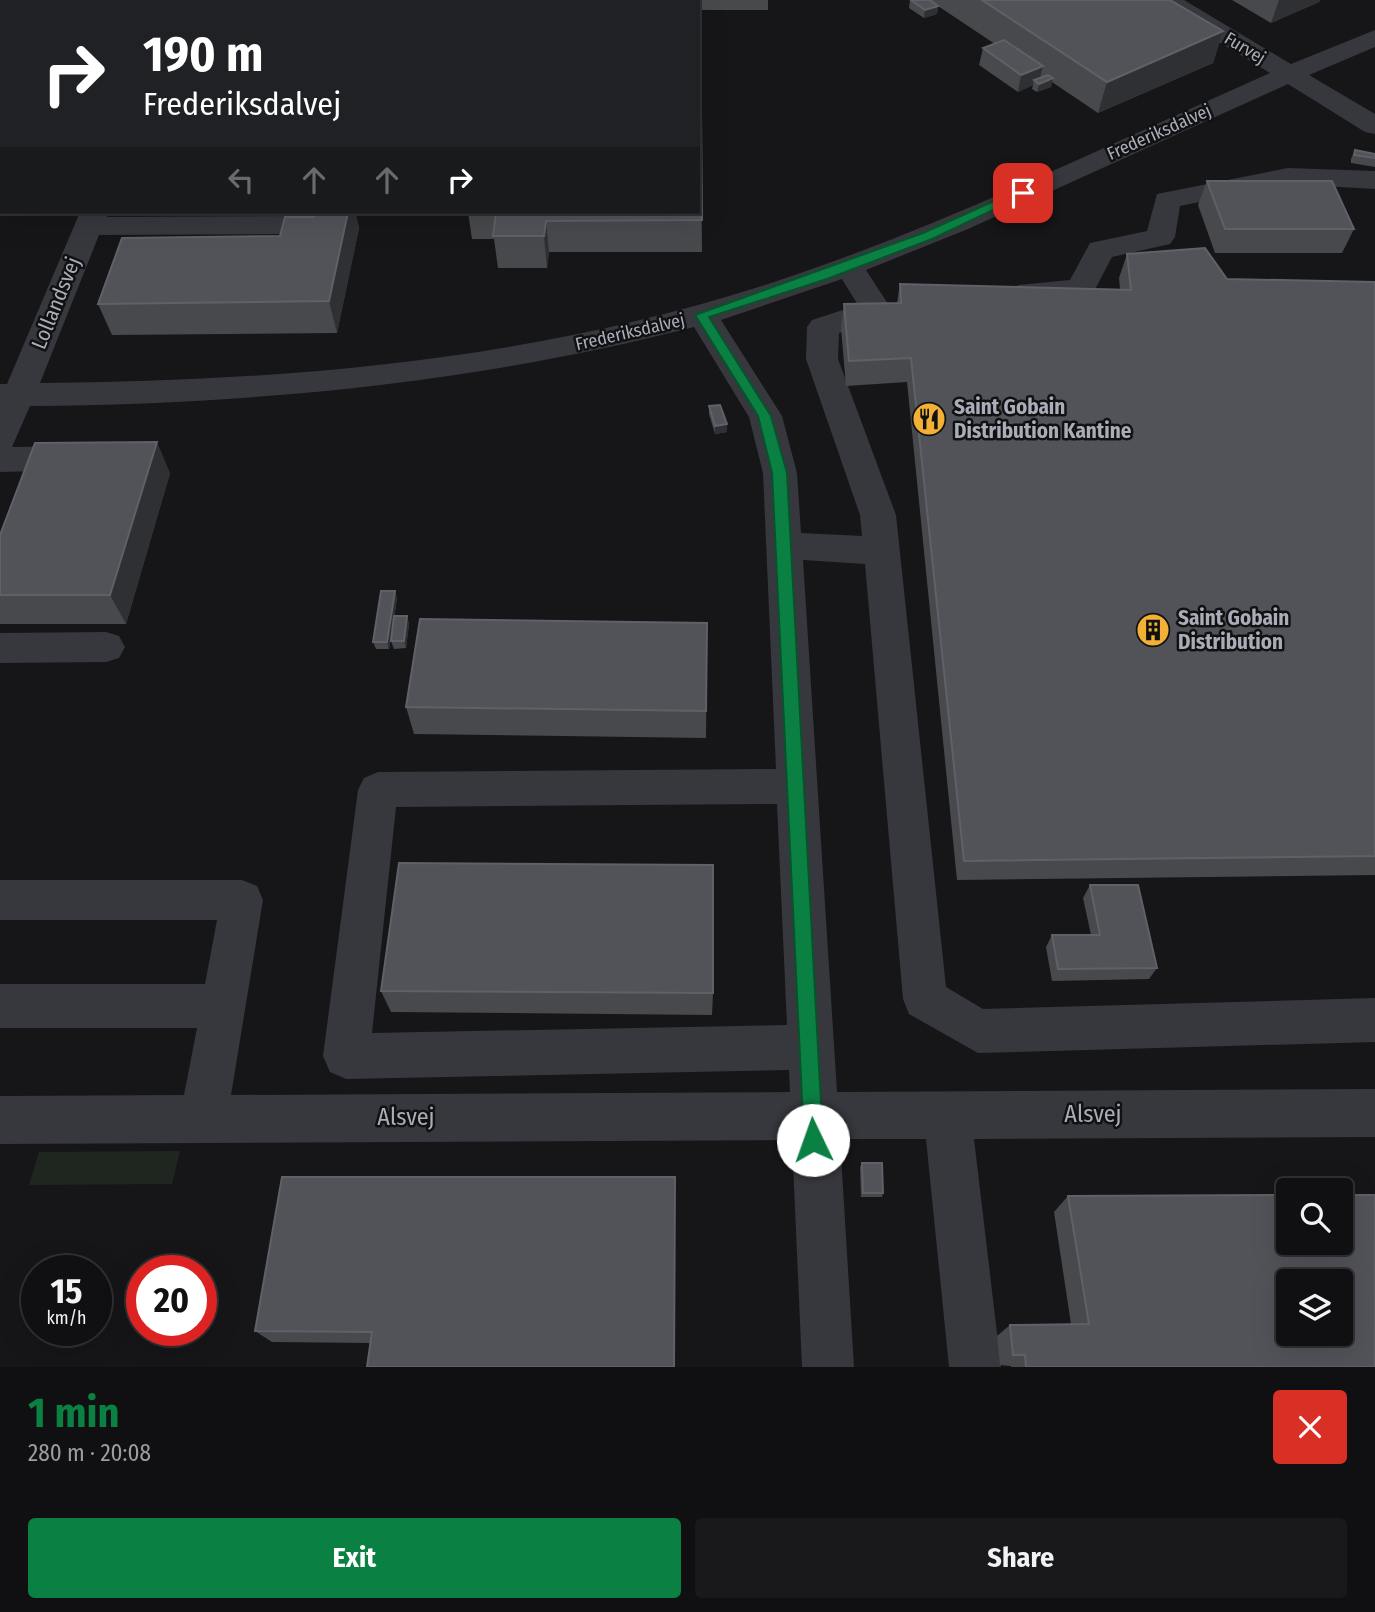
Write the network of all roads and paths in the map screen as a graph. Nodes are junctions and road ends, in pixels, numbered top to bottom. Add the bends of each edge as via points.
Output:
1 (1167, 0) edge
2 (1375, 38) edge
3 (1287, 74) junction
4 (1375, 126) edge
5 (1375, 180) edge
6 (91, 219) edge
7 (312, 225) edge
8 (871, 287) junction
9 (1001, 293) edge
10 (702, 315) junction
11 (9, 395) edge
12 (0, 440) edge
13 (120, 457) edge
14 (0, 460) edge
15 (783, 545) junction
16 (881, 551) junction
17 (106, 647) dead end
18 (0, 648) edge
19 (795, 786) junction
20 (0, 900) edge
21 (0, 1006) edge
22 (223, 1006) junction
23 (1375, 1020) edge
24 (808, 1047) junction
25 (1375, 1113) edge
26 (812, 1114) junction
27 (947, 1114) junction
28 (203, 1119) junction
29 (0, 1120) edge
30 (828, 1367) edge
31 (975, 1367) edge

1 - 3 street, Furvej
2 - 3 street, Frederiksdalvej
3 - 4 street, Furvej
3 - 8 street, Frederiksdalvej via 928,236
5 - 9 street via 1288,176 1167,200 1160,237 1101,250 1080,290
6 - 7 street
6 - 11 street, Lollandsvej
8 - 10 street, Frederiksdalvej
8 - 16 street via 877,310 823,327 822,359 878,515
10 - 11 street, Frederiksdalvej via 593,341 407,373 283,386
10 - 15 street via 765,416 779,473
11 - 12 street, Lollandsvej
13 - 14 street
15 - 16 street
15 - 19 street
16 - 23 street via 925,999 978,1031
17 - 18 street
19 - 24 street
19 - 24 street via 378,790 346,1056
20 - 22 street via 242,900
21 - 22 street
22 - 28 street
24 - 26 street
25 - 27 street, Alsvej
26 - 27 street, Alsvej
26 - 28 street, Alsvej
26 - 30 street
27 - 31 street
28 - 29 street, Alsvej

